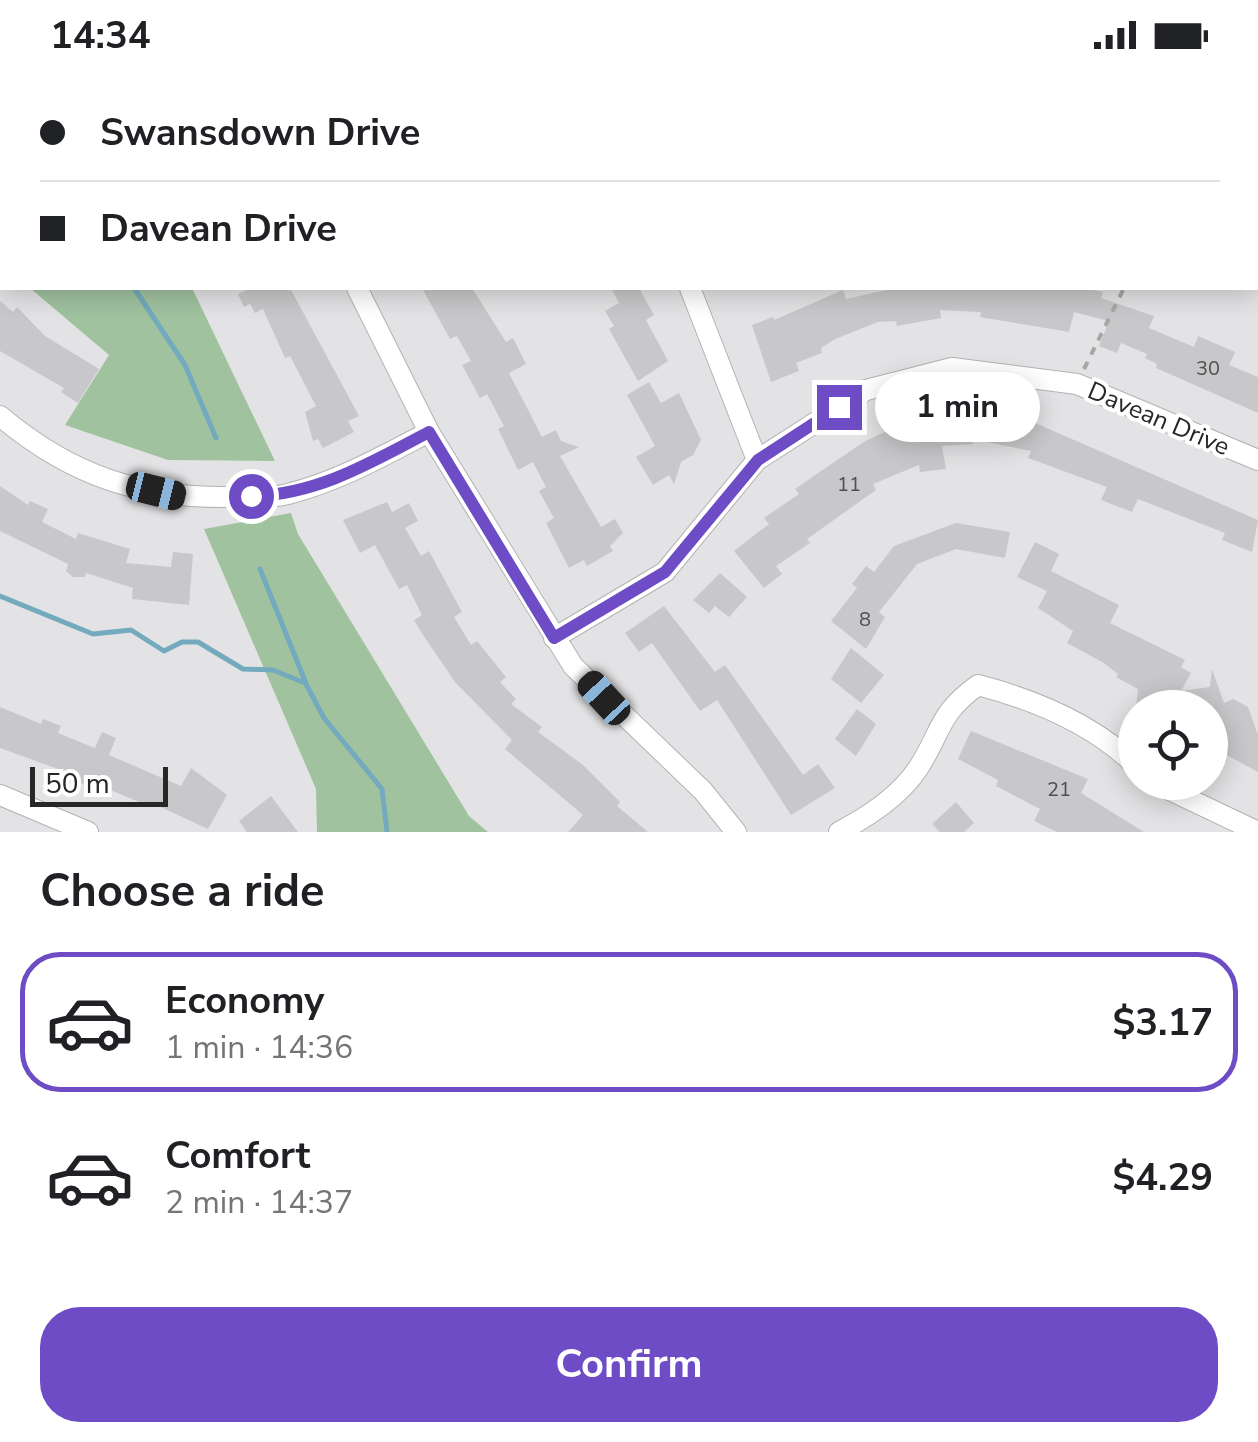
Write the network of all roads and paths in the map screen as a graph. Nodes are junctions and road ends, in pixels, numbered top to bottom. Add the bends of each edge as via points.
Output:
1 (678, 70) edge
2 (695, 70) edge
3 (358, 290) edge
4 (691, 290) edge
5 (1123, 290) edge
6 (1077, 384) junction
7 (0, 416) edge
8 (429, 432) junction
9 (758, 460) junction
10 (1258, 460) edge
11 (554, 638) junction
12 (1118, 748) edge
13 (0, 795) edge
14 (1191, 800) edge
15 (88, 832) edge
16 (736, 832) edge
17 (840, 832) edge
18 (1258, 832) edge

1 - 2 path
3 - 8 street
4 - 9 street
5 - 6 path
6 - 9 street, Davean Drive via 952,368 866,390
6 - 10 street, Davean Drive
7 - 8 street via 44,453 98,477 184,498 284,496 348,474
8 - 11 street
9 - 11 street, Davean Drive via 665,572
11 - 16 street via 594,688 703,791
12 - 17 street via 1031,699 978,686 949,706 918,769 875,812
13 - 15 street
14 - 18 street

